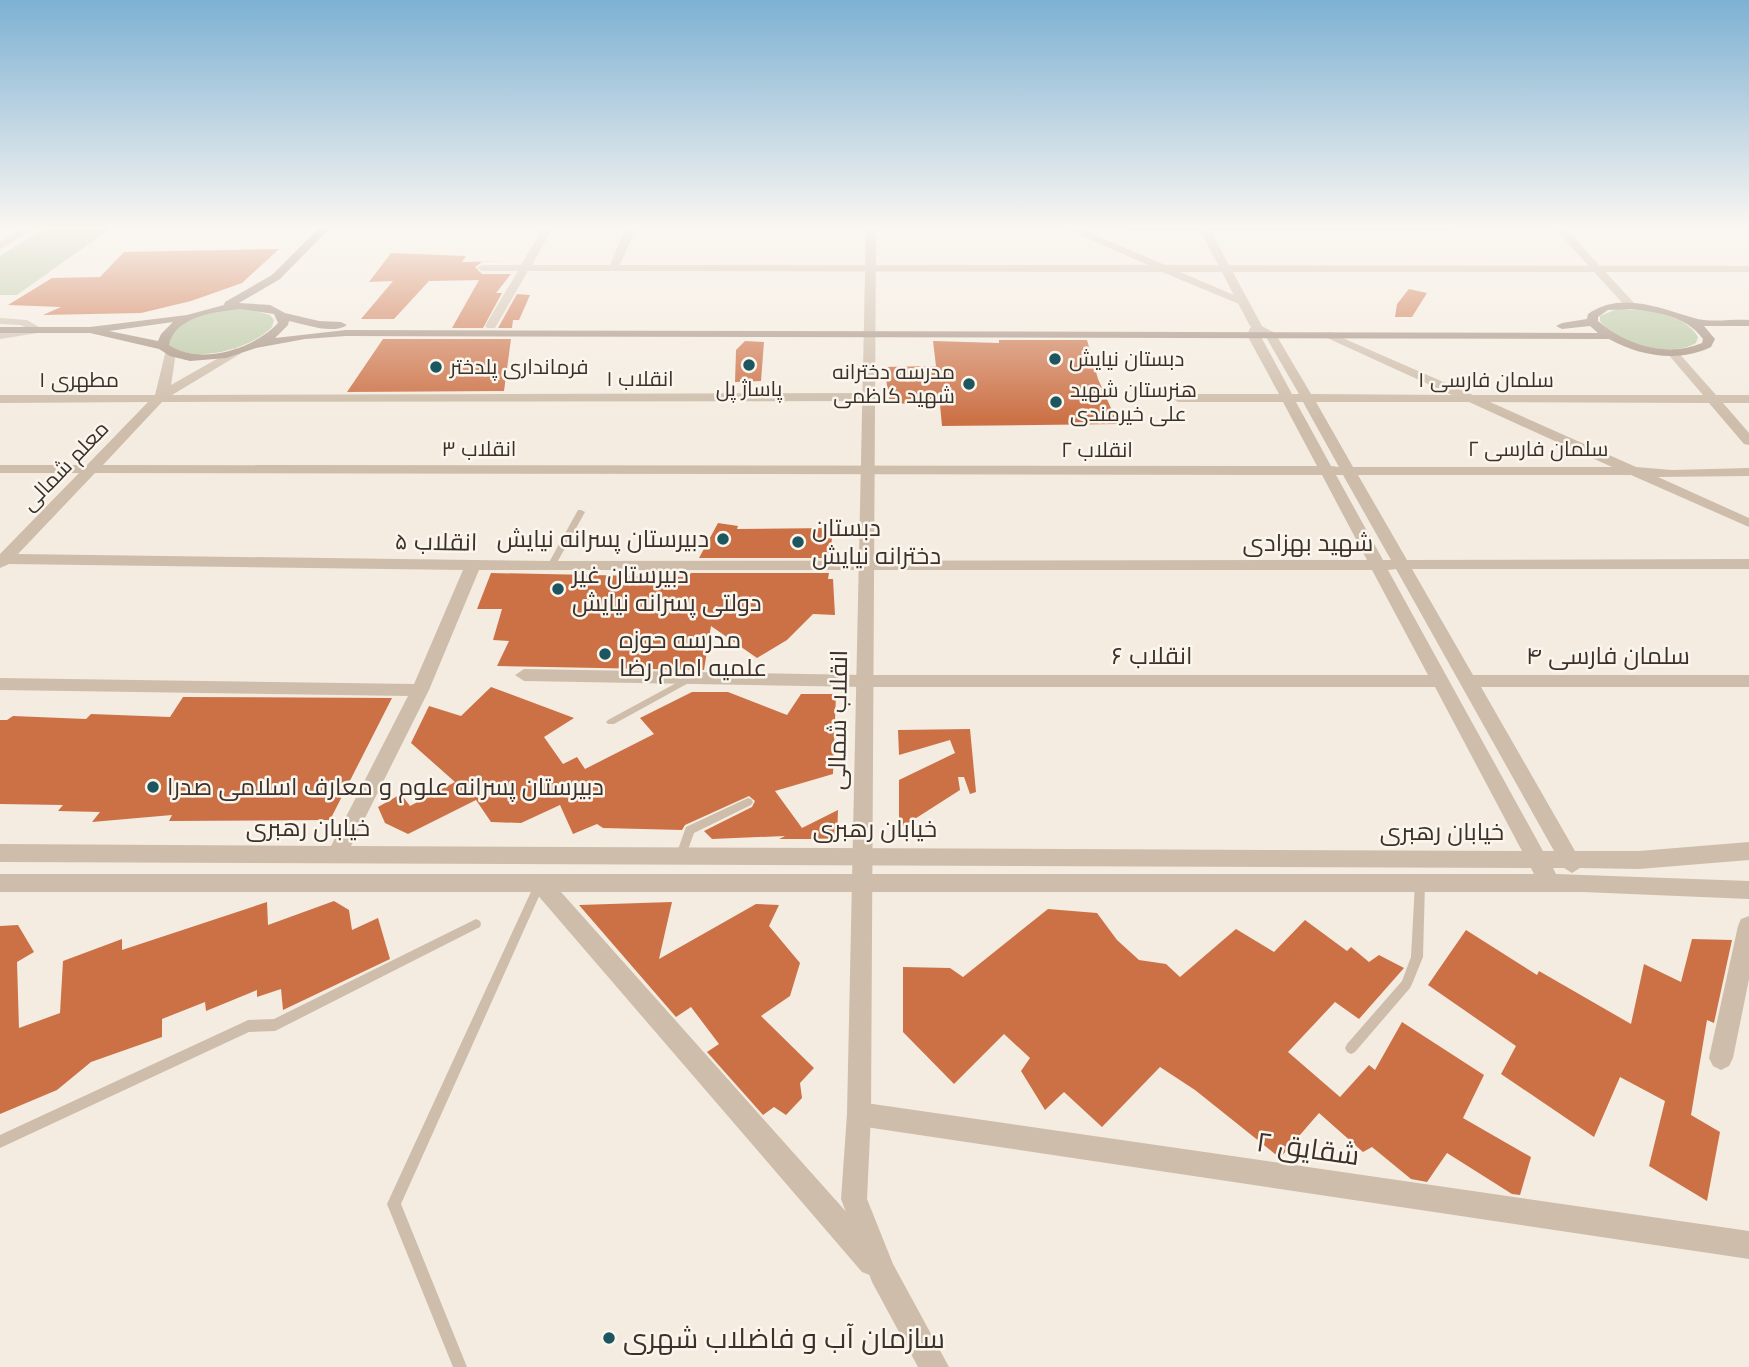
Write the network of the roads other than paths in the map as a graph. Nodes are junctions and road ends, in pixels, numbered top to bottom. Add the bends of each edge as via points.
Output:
1 (251, 292) edge
2 (275, 292) edge
3 (511, 292) edge
4 (870, 292) edge
5 (1218, 292) edge
6 (1238, 292) edge
7 (1618, 292) edge
8 (1244, 303) junction
9 (1631, 306) junction
10 (223, 308) junction
11 (281, 314) junction
12 (194, 316) junction
13 (0, 321) edge
14 (1690, 321) junction
15 (1593, 322) junction
16 (1749, 323) edge
17 (491, 326) junction
18 (0, 330) edge
19 (38, 330) junction
20 (90, 330) junction
21 (869, 330) junction
22 (1254, 330) junction
23 (1749, 332) edge
24 (1705, 333) junction
25 (1271, 335) junction
26 (1329, 335) junction
27 (1609, 335) junction
28 (0, 336) edge
29 (256, 345) junction
30 (166, 349) junction
31 (236, 352) junction
32 (1673, 353) junction
33 (160, 397) junction
34 (869, 397) junction
35 (1178, 398) dead end
36 (0, 399) edge
37 (1749, 399) edge
38 (1288, 400) junction
39 (1308, 400) junction
40 (1471, 400) junction
41 (1713, 400) junction
42 (1749, 441) edge
43 (0, 469) edge
44 (90, 469) junction
45 (1348, 469) junction
46 (868, 470) junction
47 (1327, 471) junction
48 (1634, 471) junction
49 (1749, 472) edge
50 (581, 512) dead end
51 (1749, 523) edge
52 (2, 561) edge
53 (1749, 564) edge
54 (473, 565) junction
55 (866, 565) junction
56 (551, 566) junction
57 (1378, 566) junction
58 (1402, 566) junction
59 (524, 675) dead end
60 (692, 677) junction
61 (865, 681) junction
62 (1440, 681) junction
63 (1467, 681) junction
64 (1749, 681) edge
65 (0, 684) edge
66 (420, 690) junction
67 (611, 722) dead end
68 (748, 802) dead end
69 (1749, 851) edge
70 (0, 853) edge
71 (337, 854) junction
72 (681, 855) junction
73 (863, 856) junction
74 (1537, 858) junction
75 (1569, 858) junction
76 (0, 883) edge
77 (540, 883) junction
78 (863, 883) junction
79 (1420, 883) junction
80 (1550, 883) junction
81 (1583, 883) junction
82 (1749, 890) edge
83 (476, 924) dead end
84 (1749, 926) edge
85 (1351, 1048) dead end
86 (1721, 1058) dead end
87 (859, 1114) junction
88 (0, 1142) edge
89 (1749, 1245) edge
90 (882, 1272) junction
91 (460, 1367) edge
92 (934, 1367) edge

1 - 10 main road
2 - 11 main road
3 - 17 street
4 - 21 street, انقلاب شمالی
5 - 8 street
6 - 8 street
7 - 9 street
8 - 22 street
9 - 14 main road
9 - 15 main road via 1605,307 1592,316
10 - 11 main road via 257,306
10 - 12 main road
11 - 17 main road via 319,324
11 - 29 main road via 284,323 279,330
12 - 20 main road
12 - 30 main road via 168,331 162,339
13 - 19 street via 23,322
14 - 16 main road
14 - 24 main road
15 - 22 main road
15 - 27 main road
17 - 21 main road
18 - 19 main road
19 - 20 main road
19 - 28 street
20 - 30 main road
21 - 22 main road
21 - 29 main road via 346,333
21 - 34 street, انقلاب شمالی
22 - 25 street
22 - 38 street
23 - 24 main road
24 - 32 main road via 1709,340 1700,350
25 - 26 main road
25 - 39 street
26 - 27 main road
26 - 40 street
27 - 32 main road via 1638,347
29 - 31 main road
30 - 31 main road via 198,357
30 - 33 street via 167,378
31 - 33 street
32 - 41 street
33 - 34 street, انقلاب ۱
33 - 36 street, مطهری ۱
33 - 44 street, معلم شمالی
34 - 46 street, انقلاب شمالی
35 - 38 street, سلمان فارسی ۱
37 - 41 street, سلمان فارسی ۱
38 - 39 street, سلمان فارسی ۱
38 - 47 street
39 - 40 street, سلمان فارسی ۱
39 - 45 street
40 - 41 street, سلمان فارسی ۱
40 - 48 street
41 - 42 street
43 - 44 street, انقلاب ۳
44 - 46 street, انقلاب ۳
44 - 52 street, معلم شمالی
45 - 47 street, سلمان فارسی ۲
45 - 48 street, سلمان فارسی ۲
45 - 58 street
46 - 47 street, انقلاب ۲
46 - 55 street, انقلاب شمالی
47 - 57 street
48 - 49 street, سلمان فارسی ۲
48 - 51 street
50 - 56 lane
52 - 54 street, انقلاب ۵
53 - 58 street, شهید بهزادی
54 - 56 street, انقلاب ۵
54 - 66 street
55 - 56 street, انقلاب ۵
55 - 57 street, شهید بهزادی
55 - 61 street, انقلاب شمالی
57 - 58 street, شهید بهزادی
57 - 62 street
58 - 63 street
59 - 60 street, انقلاب ۶
60 - 61 street, انقلاب ۶
60 - 67 lane
61 - 62 street, انقلاب ۶
61 - 73 street, انقلاب شمالی
62 - 74 street
63 - 64 street, سلمان فارسی ۴
63 - 75 street
65 - 66 street
66 - 71 street
68 - 72 lane via 690,830
69 - 75 street, خیابان رهبری via 1639,860
70 - 71 street, خیابان رهبری
71 - 72 street, خیابان رهبری
72 - 73 street, خیابان رهبری
73 - 74 street, خیابان رهبری
73 - 78 street, انقلاب شمالی
74 - 75 street, خیابان رهبری
74 - 80 street
75 - 81 street
76 - 77 street, خیابان رهبری
77 - 78 street, خیابان رهبری
77 - 90 street
77 - 91 lane via 394,1204
78 - 79 street, خیابان رهبری
78 - 87 street, انقلاب شمالی
79 - 80 street, خیابان رهبری
79 - 85 lane via 1417,957 1406,984
80 - 81 street, خیابان رهبری
81 - 82 street, خیابان رهبری
83 - 88 lane via 275,1026 248,1026
84 - 86 street
87 - 89 street, شقایق ۲
87 - 90 street, انقلاب شمالی via 854,1199
90 - 92 street

